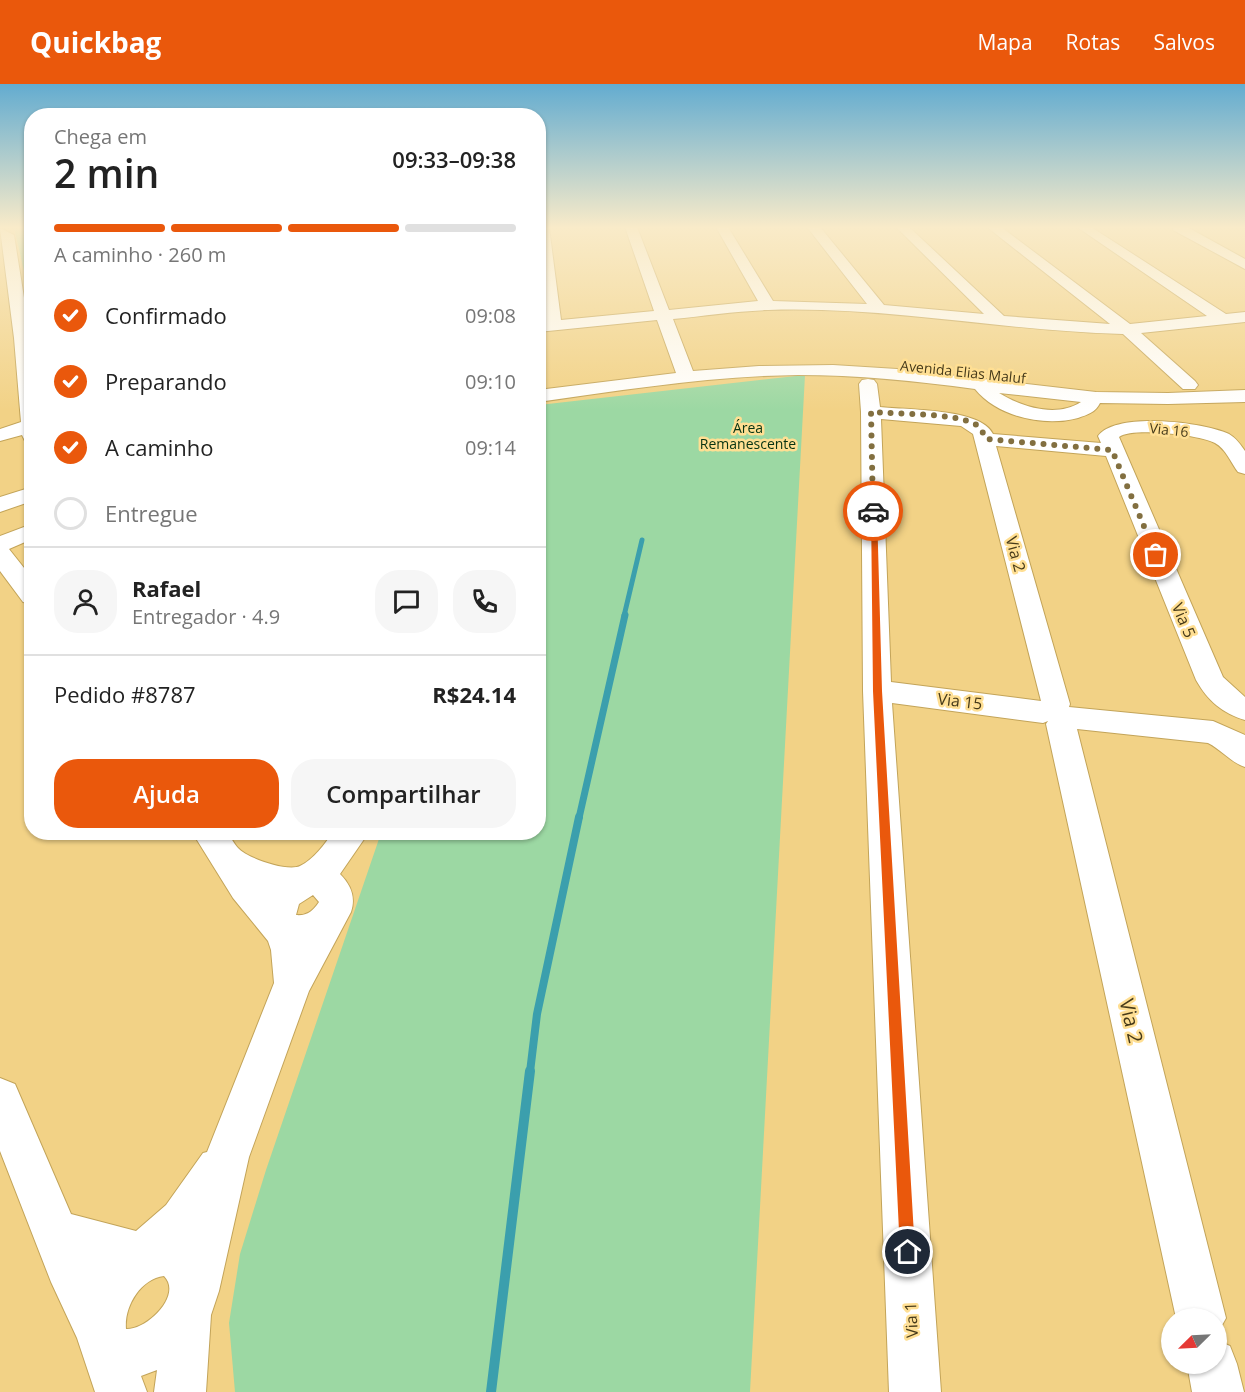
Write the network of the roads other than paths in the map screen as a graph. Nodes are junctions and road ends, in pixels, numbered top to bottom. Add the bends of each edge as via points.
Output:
1 (14, 288) edge
2 (653, 288) edge
3 (758, 288) edge
4 (862, 288) edge
5 (966, 288) edge
6 (1074, 288) edge
7 (1176, 288) edge
8 (768, 306) junction
9 (879, 309) junction
10 (662, 314) junction
11 (1245, 317) edge
12 (1224, 320) junction
13 (1000, 321) junction
14 (546, 326) edge
15 (1127, 329) junction
16 (21, 338) edge
17 (24, 365) edge
18 (684, 372) junction
19 (1031, 380) junction
20 (546, 384) edge
21 (982, 384) junction
22 (1245, 384) edge
23 (1189, 385) junction
24 (1085, 390) junction
25 (546, 395) edge
26 (1245, 396) edge
27 (1023, 412) junction
28 (1055, 415) junction
29 (24, 430) edge
30 (0, 435) edge
31 (986, 439) junction
32 (1113, 439) junction
33 (1028, 442) junction
34 (1062, 445) junction
35 (1245, 468) edge
36 (24, 496) edge
37 (0, 505) edge
38 (24, 511) edge
39 (0, 520) edge
40 (24, 534) edge
41 (0, 543) edge
42 (0, 554) edge
43 (24, 586) edge
44 (877, 691) junction
45 (1240, 707) edge
46 (1058, 714) junction
47 (1239, 748) edge
48 (214, 840) edge
49 (347, 840) edge
50 (352, 840) edge
51 (229, 860) junction
52 (303, 882) junction
53 (333, 910) junction
54 (280, 925) junction
55 (293, 983) junction
56 (0, 1100) edge
57 (227, 1157) junction
58 (56, 1233) junction
59 (143, 1257) junction
60 (191, 1304) junction
61 (1199, 1308) edge
62 (109, 1358) edge
63 (1214, 1374) edge
64 (180, 1392) edge
65 (915, 1392) edge
66 (1218, 1392) edge

1 - 16 street
2 - 10 street
3 - 8 street
4 - 9 street
5 - 13 street
6 - 15 street
7 - 12 street
8 - 9 street
8 - 10 street
9 - 13 street
10 - 14 street
10 - 18 street
11 - 12 street
12 - 15 street
13 - 15 street
15 - 23 street
16 - 17 street
18 - 19 street, Avenida Elias Maluf via 764,360 817,360
18 - 20 street, Avenida Elias Maluf
18 - 21 street, Avenida Elias Maluf via 834,370
18 - 25 street, Avenida Elias Maluf
19 - 21 street via 988,379
19 - 24 street, Avenida Elias Maluf
21 - 24 street, Avenida Elias Maluf
21 - 27 street via 994,399
22 - 23 street, Avenida Elias Maluf
23 - 24 street, Avenida Elias Maluf
24 - 26 street, Avenida Elias Maluf via 1153,399
24 - 28 street via 1091,404 1086,409
27 - 28 street
27 - 33 street
28 - 34 street
29 - 30 street
31 - 33 street, Via 16
31 - 44 street, Via 1 via 982,431 966,421 869,398
31 - 46 street, Via 2
32 - 34 street, Via 16
32 - 35 street, Via 16 via 1134,426 1207,434 1230,445
32 - 45 street, Via 5 via 1210,680 1218,693
33 - 34 street, Via 16
36 - 37 street
38 - 39 street
40 - 41 street
42 - 43 street
44 - 46 street, Via 15
44 - 65 street, Via 1
46 - 47 street, Via 15 via 1213,732
46 - 61 street, Via 2
48 - 51 street
49 - 52 street via 325,867
50 - 53 street
51 - 52 street via 264,879 284,884
51 - 54 street via 249,891
52 - 53 street via 313,880 331,886 335,893
52 - 54 street via 293,887 279,904
53 - 54 street via 318,928 302,933
53 - 55 street
54 - 55 street via 290,946
55 - 57 street
56 - 58 street
57 - 59 street via 182,1221
57 - 60 street
58 - 59 street
58 - 62 street
59 - 60 street via 173,1252 186,1260 193,1274
59 - 62 street via 113,1286 102,1309
60 - 62 street via 172,1340 153,1355 134,1362
60 - 64 street
63 - 66 street

